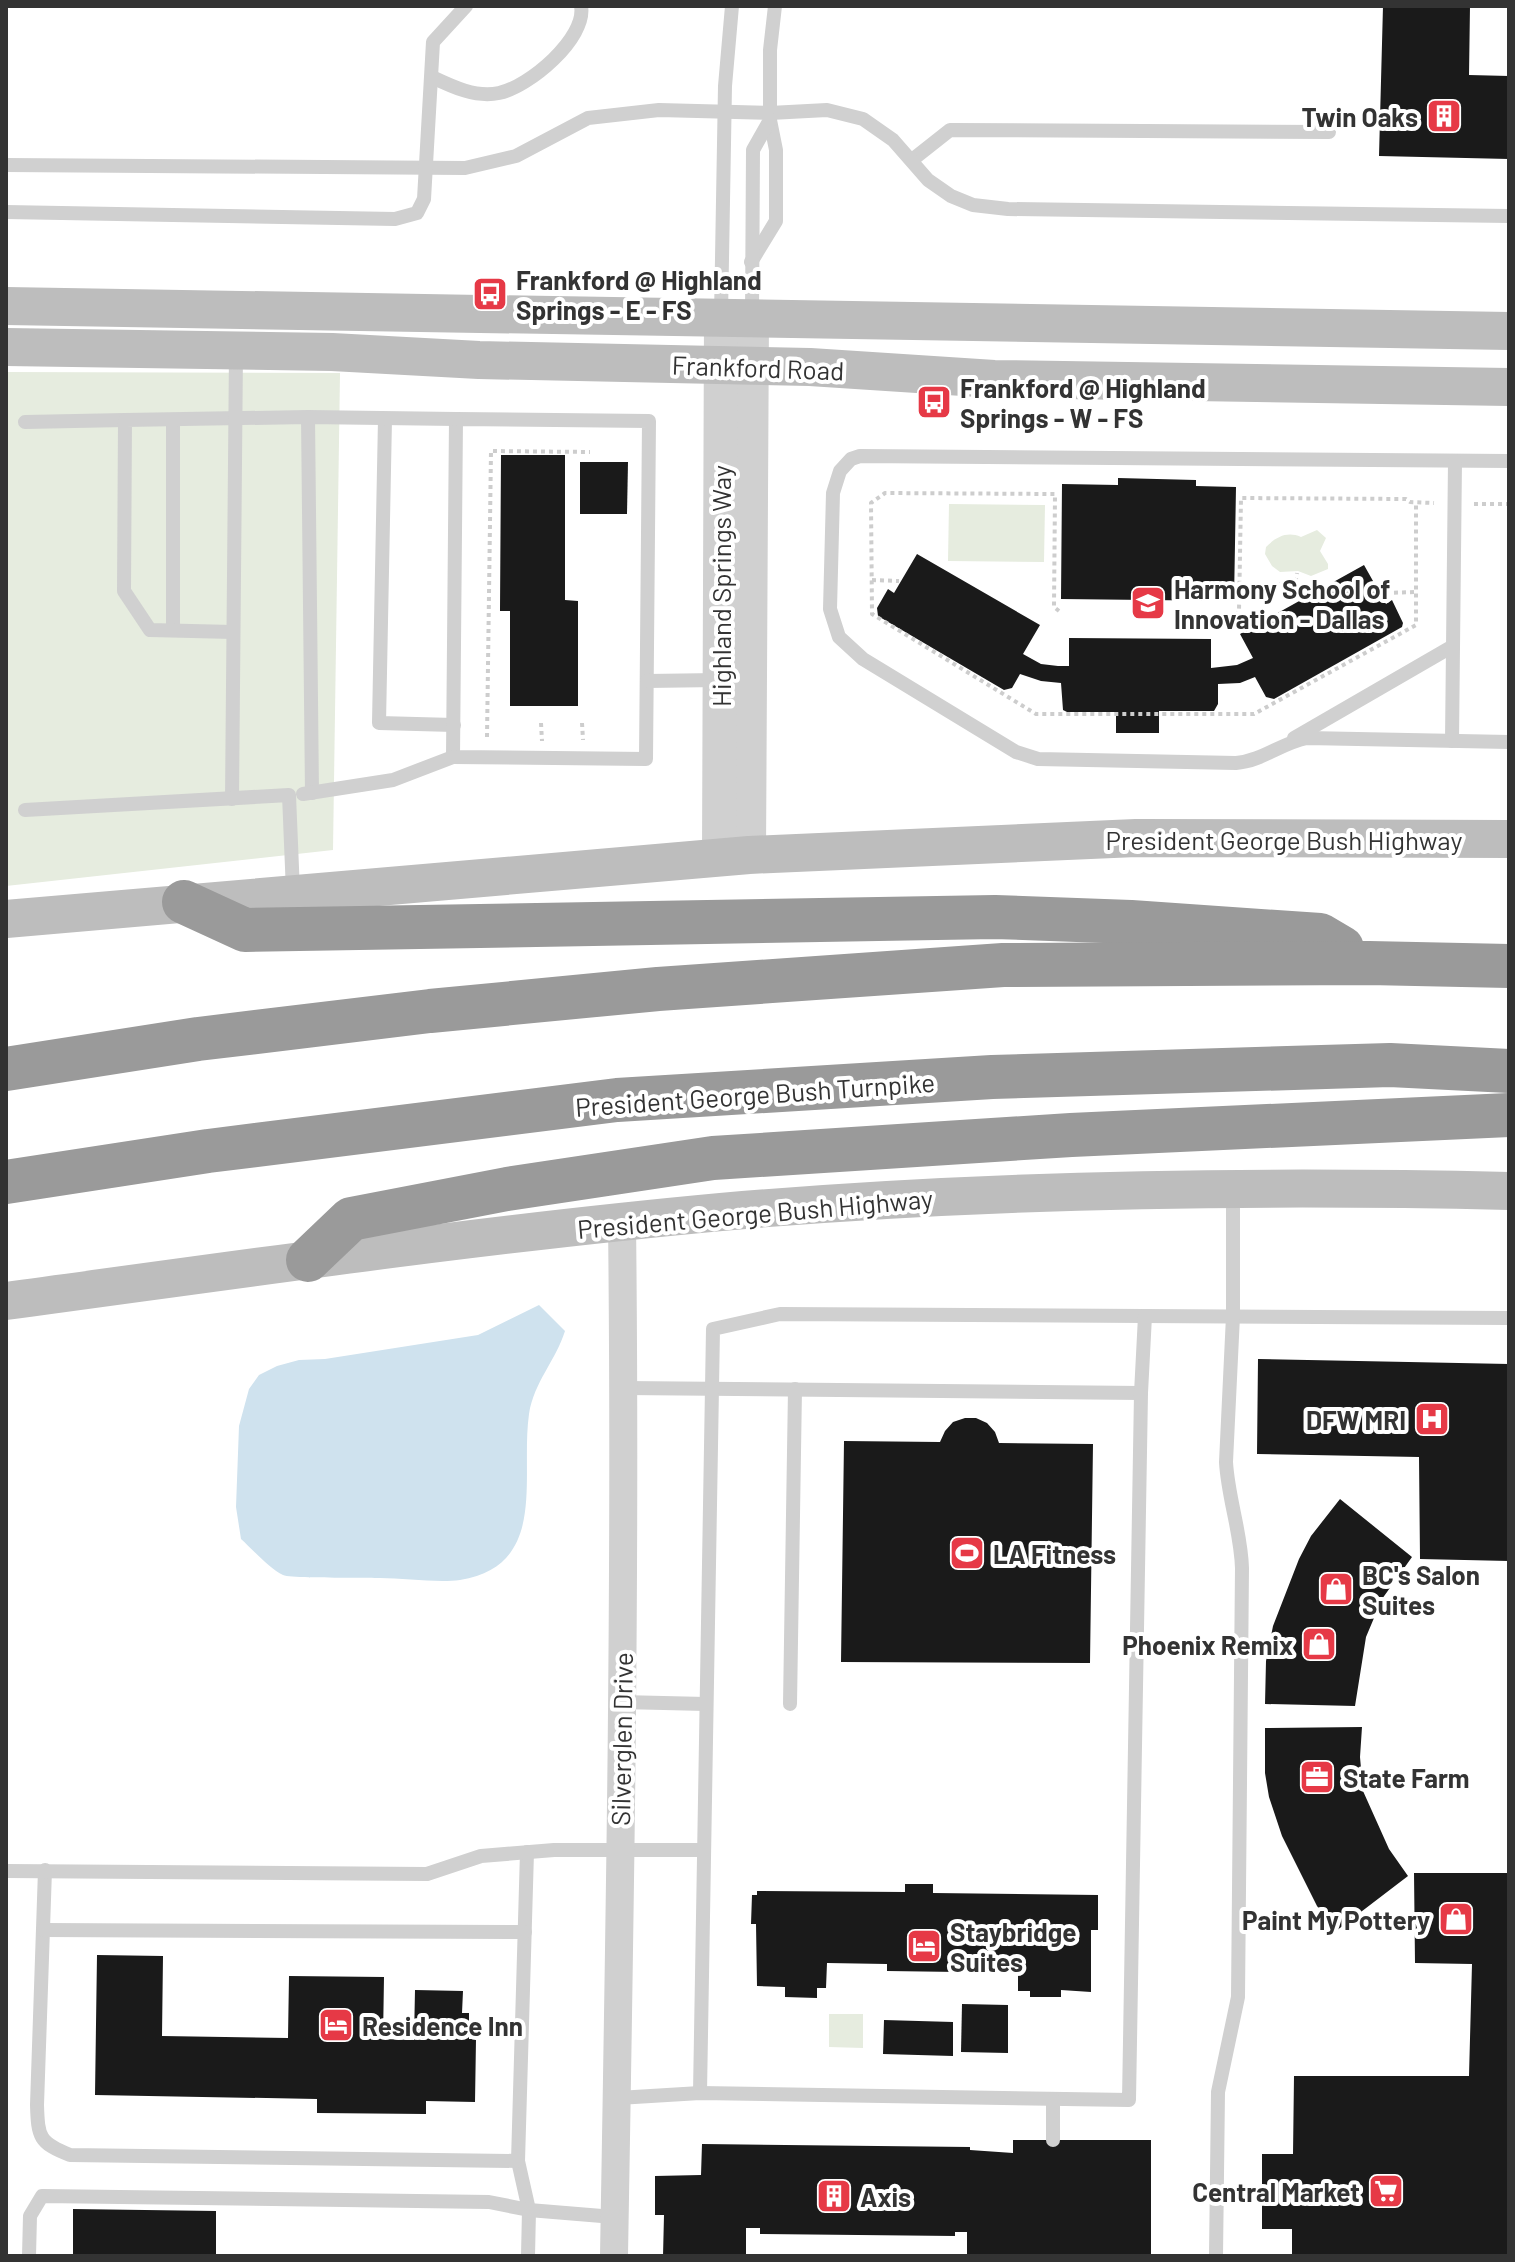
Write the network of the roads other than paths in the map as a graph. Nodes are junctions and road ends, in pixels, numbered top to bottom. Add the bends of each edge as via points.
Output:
1 (466, 6) edge
2 (581, 6) edge
3 (732, 6) edge
4 (775, 6) edge
5 (432, 77) junction
6 (724, 113) junction
7 (770, 117) junction
8 (1329, 132) dead end
9 (912, 160) junction
10 (6, 165) edge
11 (425, 167) junction
12 (6, 212) edge
13 (1509, 216) edge
14 (751, 262) junction
15 (6, 306) edge
16 (736, 317) junction
17 (1509, 331) edge
18 (6, 347) edge
19 (236, 350) junction
20 (737, 365) junction
21 (1509, 387) edge
22 (308, 417) junction
23 (235, 419) junction
24 (385, 419) junction
25 (456, 419) junction
26 (125, 420) junction
27 (173, 420) junction
28 (25, 422) dead end
29 (1455, 461) junction
30 (1509, 461) edge
31 (173, 630) junction
32 (233, 632) junction
33 (1453, 646) junction
34 (735, 680) junction
35 (647, 681) junction
36 (454, 725) junction
37 (1452, 741) junction
38 (1509, 742) edge
39 (1284, 743) junction
40 (453, 757) junction
41 (312, 793) junction
42 (289, 795) junction
43 (232, 799) junction
44 (25, 810) dead end
45 (1509, 839) edge
46 (734, 856) junction
47 (293, 892) junction
48 (184, 902) junction
49 (6, 919) edge
50 (1369, 963) junction
51 (1509, 966) edge
52 (6, 1069) edge
53 (1509, 1071) edge
54 (1509, 1115) edge
55 (6, 1182) edge
56 (1233, 1188) junction
57 (1509, 1191) edge
58 (622, 1222) junction
59 (308, 1260) junction
60 (6, 1301) edge
61 (1145, 1316) junction
62 (1233, 1316) junction
63 (1509, 1318) edge
64 (624, 1388) junction
65 (711, 1388) junction
66 (795, 1389) junction
67 (1141, 1393) junction
68 (621, 1702) junction
69 (706, 1704) junction
70 (790, 1704) dead end
71 (704, 1850) junction
72 (620, 1851) junction
73 (527, 1852) junction
74 (45, 1870) junction
75 (6, 1871) edge
76 (43, 1930) junction
77 (525, 1932) junction
78 (700, 2093) junction
79 (618, 2098) junction
80 (1053, 2099) junction
81 (1053, 2140) dead end
82 (518, 2161) junction
83 (529, 2210) junction
84 (614, 2217) junction
85 (29, 2256) edge
86 (528, 2256) edge
87 (614, 2256) edge
88 (1216, 2256) edge

1 - 5 lane via 433,42
2 - 5 lane via 576,33 532,79 498,93 461,91
3 - 6 lane
4 - 7 lane
5 - 11 lane
6 - 7 lane
6 - 11 lane via 659,110 588,118 516,156 465,168
6 - 16 lane
7 - 9 lane via 827,110 863,119
7 - 14 lane via 753,150
7 - 14 lane via 776,150 776,221
8 - 9 lane via 950,130
9 - 13 lane via 951,196 1008,209
10 - 11 lane
11 - 12 lane via 424,199 417,213 395,219
14 - 16 lane
15 - 16 main road, Frankford Road
16 - 17 main road, Frankford Road
16 - 20 street, Highland Springs Way
18 - 19 main road, Frankford Road
19 - 20 main road, Frankford Road
19 - 23 lane
20 - 21 main road, Frankford Road via 994,379
20 - 34 street, Highland Springs Way
22 - 23 lane
22 - 24 lane
22 - 41 lane
23 - 27 lane
23 - 32 lane
24 - 25 lane
24 - 36 lane via 379,723
25 - 35 lane via 649,421
25 - 36 lane
26 - 27 lane
26 - 28 lane
26 - 31 lane via 124,591 150,630
27 - 31 lane
29 - 30 lane
29 - 33 lane
29 - 39 lane via 869,455 851,459 840,471 832,504 831,619 839,637 863,659 1016,752 1038,759 1236,763
31 - 32 lane
32 - 43 lane
33 - 37 lane
33 - 39 lane
34 - 35 lane
34 - 46 street, Highland Springs Way
35 - 40 lane via 646,759
36 - 40 lane
37 - 38 lane
37 - 39 lane via 1307,738
40 - 41 lane via 393,780
41 - 42 lane
42 - 43 lane
42 - 47 lane
43 - 44 lane
45 - 46 main road, President George Bush Highway via 1136,838
46 - 47 main road, President George Bush Highway
47 - 48 main road, President George Bush Highway
48 - 49 main road, President George Bush Highway
48 - 50 highway via 245,930 942,917 1116,921 1320,935
50 - 51 highway
50 - 52 highway via 1003,965 658,989 198,1039
53 - 55 highway, President George Bush Turnpike via 1390,1065 992,1077 617,1100
54 - 59 highway via 713,1158 351,1219
56 - 57 main road, President George Bush Highway
56 - 58 main road, President George Bush Highway via 905,1199
56 - 62 lane
58 - 59 main road, President George Bush Highway
58 - 64 street, Silverglen Drive
59 - 60 main road, President George Bush Highway
61 - 62 lane
61 - 65 lane via 780,1314 713,1329
61 - 67 lane
62 - 63 lane
62 - 88 lane via 1226,1462 1242,1552 1238,1997 1218,2092
64 - 65 lane
64 - 68 street, Silverglen Drive
65 - 66 lane
65 - 69 lane
66 - 67 lane
66 - 70 lane
67 - 80 lane via 1129,2100
68 - 69 lane
68 - 72 street, Silverglen Drive
69 - 71 lane
71 - 72 lane
71 - 78 lane
72 - 73 lane
72 - 79 street, Silverglen Drive
73 - 74 lane via 481,1856 427,1874
73 - 77 lane
74 - 75 lane
74 - 76 lane
76 - 77 lane
76 - 82 lane via 37,2105 38,2131 47,2146 70,2155
77 - 82 lane
78 - 79 lane
78 - 80 lane
79 - 84 street, Silverglen Drive
80 - 81 lane
82 - 83 lane
83 - 84 lane
83 - 85 lane via 489,2202 42,2196 30,2216
83 - 86 lane
84 - 87 street, Silverglen Drive

